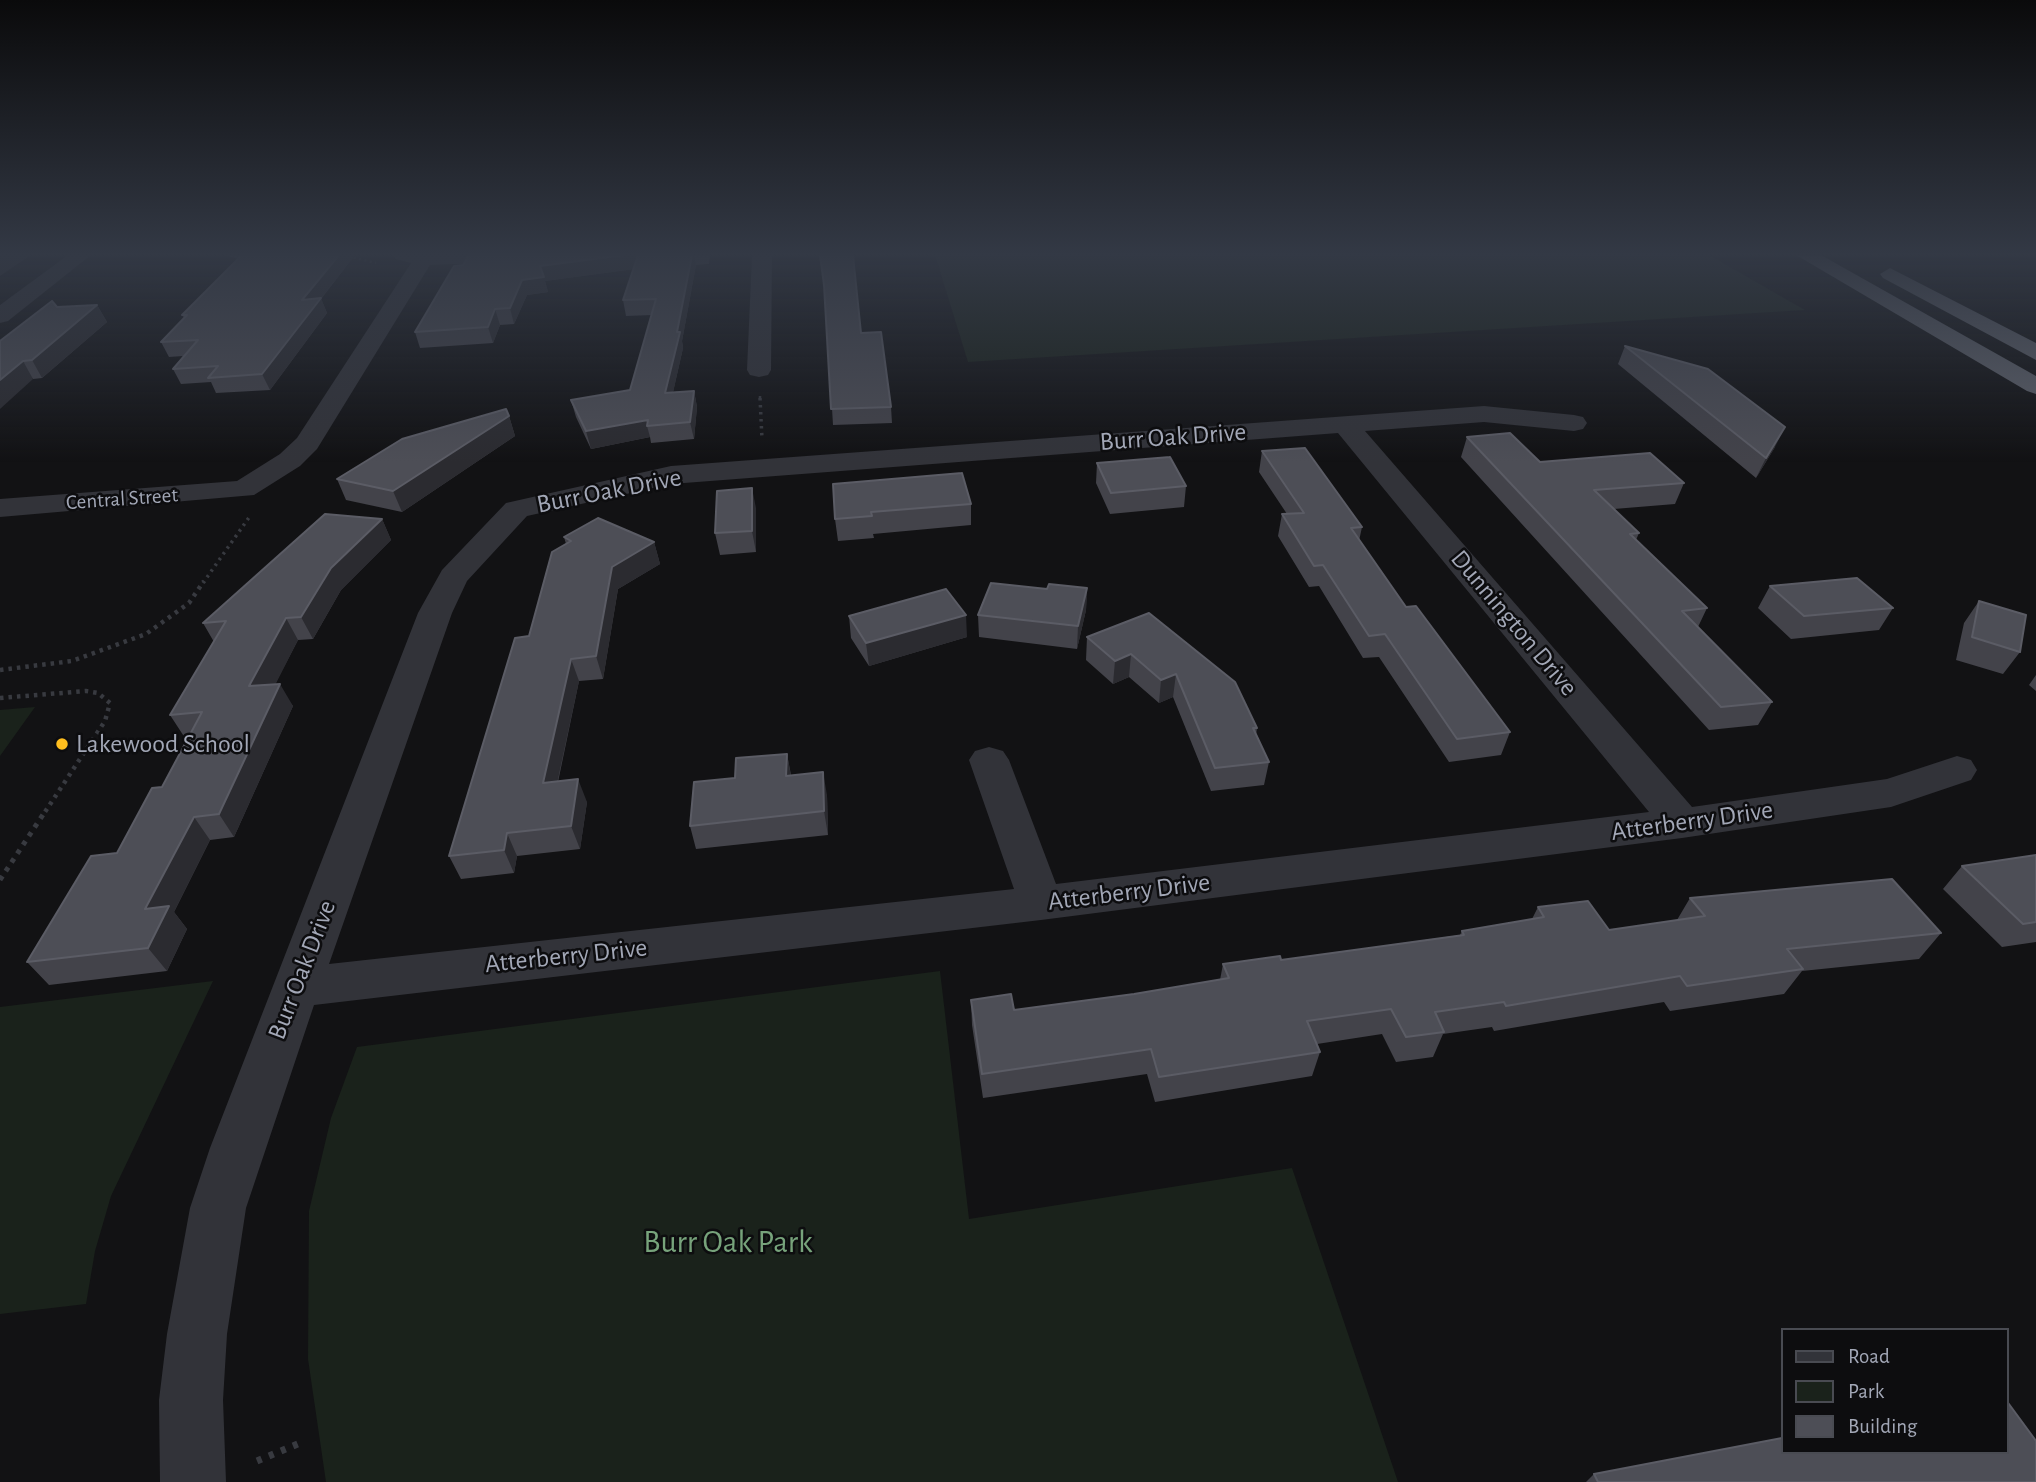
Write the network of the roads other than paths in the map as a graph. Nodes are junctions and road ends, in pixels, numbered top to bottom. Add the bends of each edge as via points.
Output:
1 (377, 324) edge
2 (760, 324) edge
3 (1927, 324) edge
4 (1983, 324) edge
5 (2036, 353) edge
6 (759, 370) road end
7 (2036, 386) edge
8 (1574, 423) dead end
9 (1345, 424) junction
10 (0, 508) edge
11 (989, 760) dead end
12 (1957, 770) dead end
13 (1682, 823) junction
14 (1041, 903) junction
15 (296, 987) junction
16 (193, 1482) edge

1 - 10 street, Central Street via 307,443 290,460 244,489
2 - 6 street
3 - 7 highway
4 - 5 highway
8 - 9 street, Burr Oak Drive via 1484,414
9 - 13 street, Dunnington Drive
9 - 15 street, Burr Oak Drive via 671,475 517,509 453,577 435,613
11 - 14 street
12 - 13 street, Atterberry Drive via 1891,793
13 - 14 street, Atterberry Drive
14 - 15 street, Atterberry Drive
15 - 16 street, Burr Oak Drive via 218,1208 197,1334 191,1400

